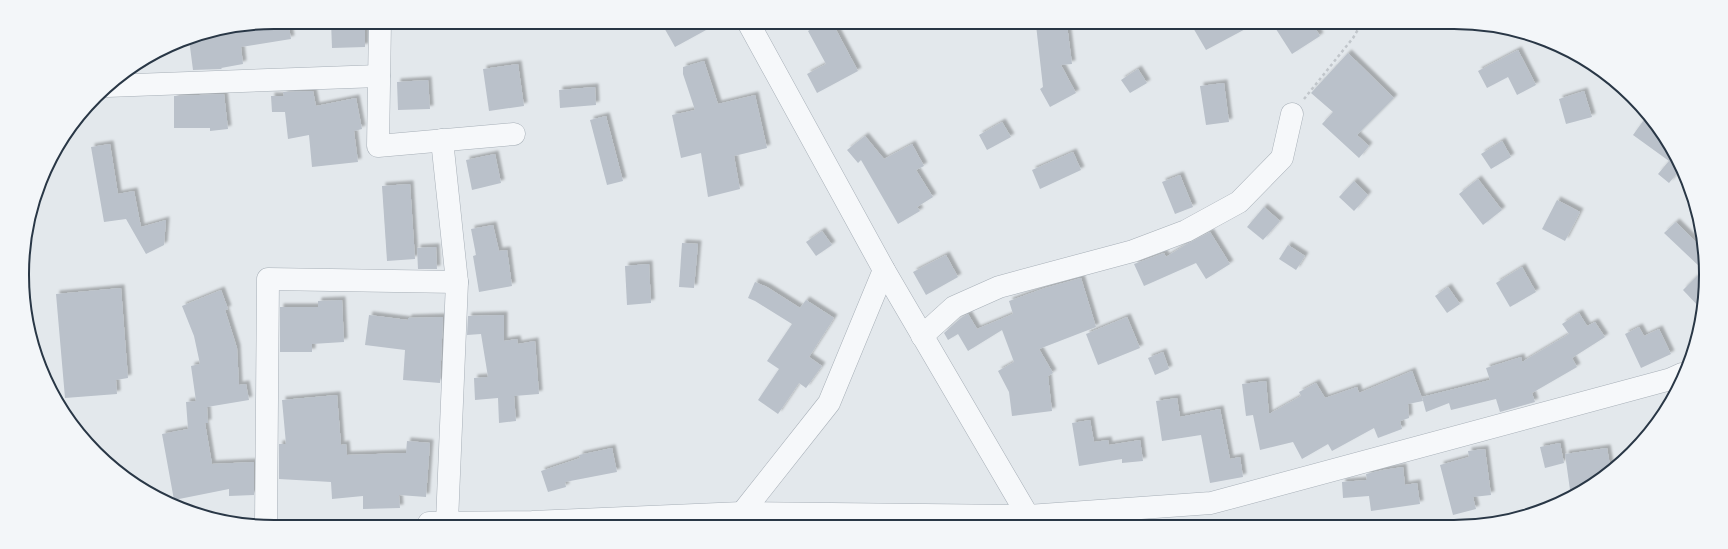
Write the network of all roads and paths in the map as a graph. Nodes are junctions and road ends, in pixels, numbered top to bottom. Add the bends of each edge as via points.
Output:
1 (380, 29) edge
2 (752, 29) edge
3 (1358, 29) edge
4 (379, 76) junction
5 (118, 86) edge
6 (1292, 114) joint
7 (514, 134) dead end
8 (442, 140) junction
9 (884, 270) junction
10 (457, 282) junction
11 (922, 336) junction
12 (1677, 376) edge
13 (742, 514) junction
14 (1028, 516) junction
15 (1153, 516) edge
16 (266, 520) edge
17 (438, 520) edge
18 (584, 520) edge

1 - 4 street
2 - 9 street
3 - 6 path
4 - 5 street
4 - 8 street via 378,146
6 - 11 street via 1282,158 1239,202 1186,231 1133,251 999,287 954,307
7 - 8 street
8 - 10 street
9 - 11 street
9 - 13 street via 829,403
10 - 16 street via 268,279
10 - 17 street
11 - 14 street
12 - 15 street via 1211,503
13 - 14 street
13 - 18 street
14 - 15 street

